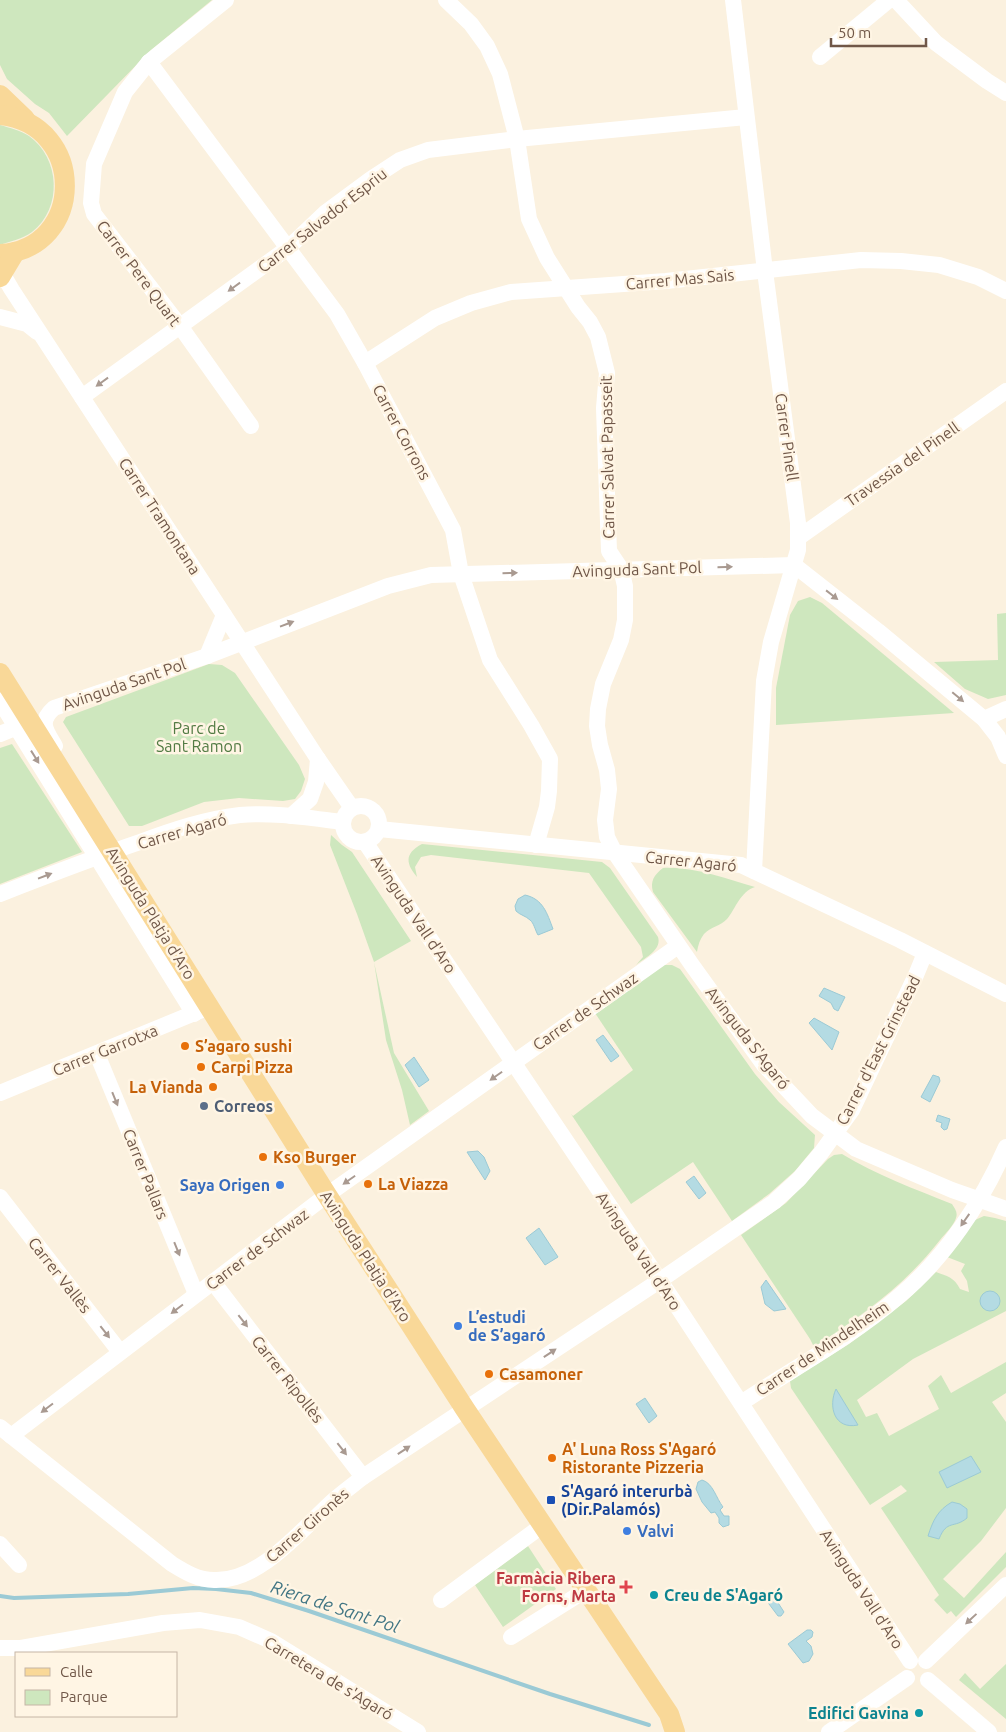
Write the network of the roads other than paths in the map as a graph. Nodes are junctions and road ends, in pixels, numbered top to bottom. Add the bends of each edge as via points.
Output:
1 (226, 0) edge
2 (446, 0) edge
3 (733, 0) edge
4 (889, 0) edge
5 (896, 0) edge
6 (820, 57) dead end
7 (149, 62) junction
8 (1006, 93) edge
9 (0, 95) edge
10 (0, 115) edge
11 (746, 117) junction
12 (30, 124) junction
13 (517, 139) junction
14 (288, 248) junction
15 (4, 264) edge
16 (765, 270) junction
17 (566, 288) junction
18 (1006, 291) edge
19 (1, 318) edge
20 (180, 326) junction
21 (43, 337) junction
22 (365, 363) junction
23 (1006, 390) edge
24 (82, 397) junction
25 (251, 426) dead end
26 (798, 538) junction
27 (794, 565) junction
28 (621, 569) junction
29 (461, 574) junction
30 (224, 615) junction
31 (241, 641) junction
32 (207, 656) junction
33 (0, 673) edge
34 (0, 701) edge
35 (1006, 709) edge
36 (984, 719) junction
37 (17, 727) junction
38 (0, 734) edge
39 (1006, 756) edge
40 (318, 759) junction
41 (79, 800) junction
42 (352, 808) junction
43 (291, 816) junction
44 (342, 822) junction
45 (379, 829) junction
46 (365, 842) junction
47 (536, 845) junction
48 (615, 853) junction
49 (104, 854) junction
50 (754, 871) junction
51 (0, 894) edge
52 (678, 946) junction
53 (925, 953) junction
54 (1006, 994) edge
55 (202, 1010) junction
56 (97, 1054) junction
57 (514, 1063) junction
58 (0, 1093) edge
59 (836, 1134) junction
60 (1006, 1147) edge
61 (327, 1195) junction
62 (0, 1197) edge
63 (979, 1200) junction
64 (1006, 1209) edge
65 (659, 1281) junction
66 (213, 1282) junction
67 (196, 1294) junction
68 (120, 1352) junction
69 (741, 1403) junction
70 (466, 1409) junction
71 (5, 1431) edge
72 (363, 1477) junction
73 (543, 1525) junction
74 (0, 1544) edge
75 (19, 1564) dead end
76 (1006, 1585) edge
77 (586, 1590) junction
78 (442, 1600) dead end
79 (511, 1637) dead end
80 (0, 1648) edge
81 (915, 1667) junction
82 (672, 1723) edge
83 (418, 1732) edge
84 (689, 1732) edge
85 (829, 1732) edge
86 (989, 1732) edge

1 - 7 street, Carrer Pere Quart
2 - 13 street, Carrer Salvat Papasseit via 471,24 487,46 500,74
3 - 11 street, Carrer Pinell
4 - 6 street
5 - 8 street via 936,44
7 - 14 street, Carrer Corrons
7 - 20 street, Carrer Pere Quart via 125,92 94,164 91,203 94,214
9 - 12 main road
10 - 12 main road
11 - 13 street, Carrer Salvador Espriu
11 - 16 street, Carrer Pinell
12 - 15 main road via 48,138 60,156 65,193 62,207 51,227
13 - 14 street, Carrer Salvador Espriu via 428,150 400,160 325,213
13 - 17 street, Carrer Salvat Papasseit via 529,219 547,258
14 -> 20 street, Carrer Salvador Espriu
14 - 22 street, Carrer Corrons via 337,314
15 - 21 street, Carrer Tramontana
16 - 17 street, Carrer Mas Sais
16 - 18 street, Carrer Mas Sais via 861,260 901,261 940,265 978,277
16 - 26 street, Carrer Pinell
17 - 22 street, Carrer Mas Sais via 511,292 471,303 435,318
17 - 28 street, Carrer Salvat Papasseit via 598,337 607,373 604,408 609,550
19 - 21 street via 27,324
20 -> 24 street, Carrer Salvador Espriu
20 - 25 street, Carrer Pere Quart
21 - 24 street, Carrer Tramontana
22 - 29 street, Carrer Corrons via 453,530
23 - 26 street, Travessia del Pinell
24 - 30 street, Carrer Tramontana
26 - 27 street, Carrer Pinell
28 -> 27 street, Avinguda Sant Pol
27 -> 36 street
27 - 50 street, Carrer Pinell via 771,642 764,680
29 -> 28 street, Avinguda Sant Pol
28 - 48 street, Carrer Salvat Papasseit via 626,620 604,684 597,726 609,789 605,820 607,837
31 -> 29 street, Avinguda Sant Pol via 388,586 431,575
29 - 47 street, Carrer Corrons via 490,660 550,759 550,791
30 - 31 street, Carrer Tramontana
30 - 32 street, Avinguda Sant Pol
31 - 32 street, Avinguda Sant Pol
31 - 40 street, Carrer Tramontana
32 - 41 street, Avinguda Sant Pol via 54,708 48,714 46,730 76,781
33 - 41 main road, Avinguda Platja d'Aro
34 - 37 street
35 - 36 street
36 - 39 street via 998,737
37 - 38 street
37 -> 49 street
40 - 42 street, Carrer Tramontana
40 - 43 street via 316,782 310,799
41 - 49 main road, Avinguda Platja d'Aro
42 - 44 street
42 - 45 street via 363,806 373,810 378,816
43 - 44 street, Carrer Agaró
43 - 49 street, Carrer Agaró via 214,818
44 - 46 street via 347,837 358,843
45 - 46 street
45 - 47 street, Carrer Agaró
46 - 57 street, Avinguda Vall d'Aro
47 - 48 street, Carrer Agaró
48 - 50 street, Carrer Agaró via 741,865
48 - 52 street, Avinguda S'Agaró
51 -> 49 street, Carrer Agaró
49 - 55 main road, Avinguda Platja d'Aro
50 - 53 street, Carrer Agaró
52 - 57 street, Carrer de Schwaz
52 - 59 street, Avinguda S'Agaró via 764,1065 812,1116
53 - 54 street, Carrer Agaró
53 - 59 street, Carrer d'East Grinstead via 852,1110
55 - 56 street, Carrer Garrotxa
55 - 61 main road, Avinguda Platja d'Aro
56 - 58 street, Carrer Garrotxa
56 -> 67 street, Carrer Pallars
57 -> 61 street, Carrer de Schwaz
57 - 65 street, Avinguda Vall d'Aro
59 - 63 street, Avinguda S'Agaró via 856,1149
59 - 65 street, Carrer d'East Grinstead via 799,1179 774,1202
60 - 63 street, Carrer de Mindelheim
61 - 66 street, Carrer de Schwaz
61 - 70 main road, Avinguda Platja d'Aro
62 -> 68 street, Carrer Vallès
63 - 64 street, Avinguda S'Agaró
63 -> 69 street, Carrer de Mindelheim via 933,1264 899,1297 847,1336
65 - 69 street, Avinguda Vall d'Aro
70 -> 65 street, Carrer d'East Grinstead
66 - 67 street, Carrer de Schwaz
66 -> 72 street, Carrer Ripollès
67 -> 68 street, Carrer de Schwaz
68 -> 71 street, Carrer de Schwaz
69 - 81 street, Avinguda Vall d'Aro
72 -> 70 street, Carrer Gironès
70 - 73 main road, Avinguda Platja d'Aro
71 - 72 street, Carrer Gironès via 172,1564 192,1576 215,1580 237,1577 260,1566
73 - 77 main road, Avinguda Platja d'Aro
73 - 78 street
74 - 75 street
76 -> 81 street
77 - 79 street
77 - 82 main road, Avinguda Platja d'Aro
80 - 83 street, Carretera de s'Agaró via 22,1648 163,1623 200,1620 239,1627 271,1641
81 - 85 street
81 - 86 street via 930,1666 928,1680
82 - 84 main road, Avinguda Platja d'Aro

